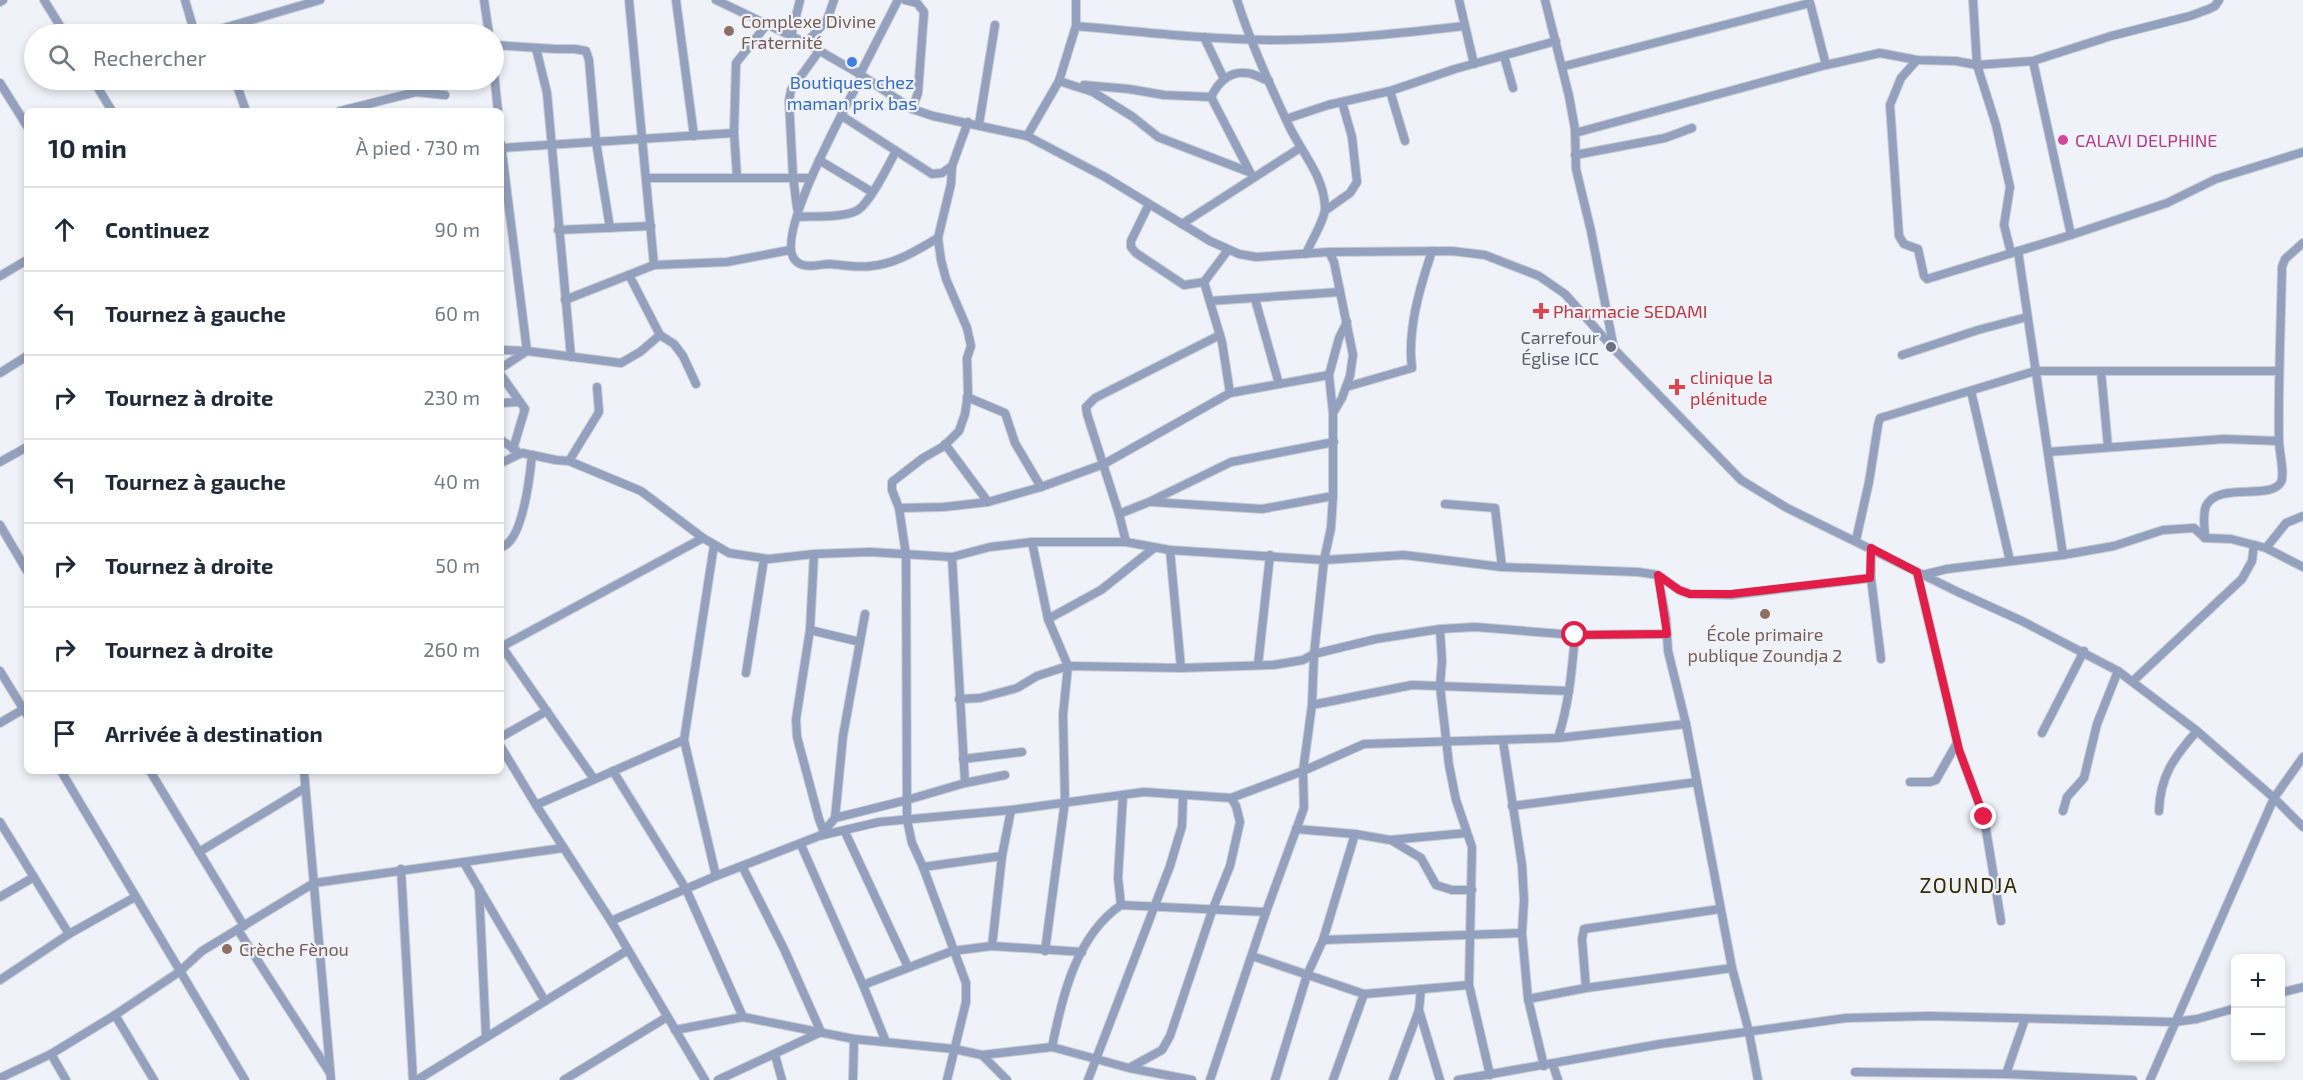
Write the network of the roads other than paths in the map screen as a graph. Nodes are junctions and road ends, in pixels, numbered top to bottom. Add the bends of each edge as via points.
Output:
1 (44, 0) edge
2 (185, 0) edge
3 (320, 0) edge
4 (484, 0) edge
5 (629, 0) edge
6 (676, 0) edge
7 (716, 0) edge
8 (800, 0) edge
9 (834, 0) edge
10 (898, 0) edge
11 (904, 0) edge
12 (1076, 0) edge
13 (1237, 0) edge
14 (1459, 0) edge
15 (1545, 0) edge
16 (1973, 0) edge
17 (2218, 0) edge
18 (305, 2) edge
19 (768, 23) junction
20 (59, 24) edge
21 (192, 24) edge
22 (238, 24) edge
23 (488, 24) edge
24 (995, 25) dead end
25 (1076, 26) junction
26 (1464, 26) junction
27 (791, 36) junction
28 (1204, 37) junction
29 (1249, 40) junction
30 (1556, 41) junction
31 (806, 43) junction
32 (504, 46) edge
33 (536, 48) junction
34 (819, 51) junction
35 (1504, 56) junction
36 (1917, 60) junction
37 (2033, 61) junction
38 (1474, 64) junction
39 (1826, 65) junction
40 (1977, 65) junction
41 (1565, 66) dead end
42 (861, 75) junction
43 (1224, 79) junction
44 (1059, 81) junction
45 (1269, 81) junction
46 (0, 83) edge
47 (1077, 85) junction
48 (1513, 88) dead end
49 (99, 90) edge
50 (238, 90) edge
51 (496, 90) edge
52 (1390, 91) junction
53 (445, 95) dead end
54 (1212, 97) junction
55 (1342, 102) junction
56 (110, 108) edge
57 (245, 108) edge
58 (352, 108) edge
59 (498, 108) edge
60 (912, 109) junction
61 (842, 116) junction
62 (1286, 119) junction
63 (24, 121) edge
64 (968, 122) junction
65 (979, 124) junction
66 (1692, 128) dead end
67 (734, 133) junction
68 (1575, 134) junction
69 (694, 136) junction
70 (1027, 136) junction
71 (643, 139) junction
72 (1405, 141) dead end
73 (596, 142) junction
74 (552, 145) junction
75 (504, 147) edge
76 (1300, 148) junction
77 (896, 151) junction
78 (2303, 152) edge
79 (1575, 155) junction
80 (819, 160) junction
81 (952, 166) junction
82 (504, 171) edge
83 (1251, 174) junction
84 (793, 176) junction
85 (737, 177) junction
86 (646, 178) junction
87 (810, 178) junction
88 (872, 192) junction
89 (1149, 204) junction
90 (1326, 210) junction
91 (797, 213) junction
92 (1182, 224) junction
93 (651, 226) junction
94 (610, 228) junction
95 (558, 230) junction
96 (2072, 235) junction
97 (938, 238) junction
98 (2303, 243) edge
99 (790, 250) junction
100 (1228, 250) junction
101 (1432, 251) junction
102 (1329, 252) junction
103 (2014, 252) junction
104 (1305, 254) junction
105 (24, 262) edge
106 (654, 266) junction
107 (629, 275) junction
108 (0, 276) edge
109 (1204, 282) junction
110 (1340, 292) junction
111 (1255, 299) junction
112 (565, 300) junction
113 (1210, 301) junction
114 (2028, 317) junction
115 (1347, 322) junction
116 (660, 335) junction
117 (1220, 335) junction
118 (1614, 349) junction
119 (504, 350) edge
120 (527, 351) junction
121 (1902, 355) dead end
122 (571, 357) junction
123 (24, 358) edge
124 (504, 366) edge
125 (2036, 371) junction
126 (2101, 371) junction
127 (2279, 371) junction
128 (0, 373) edge
129 (1329, 375) junction
130 (504, 380) edge
131 (696, 384) dead end
132 (1279, 384) junction
133 (597, 387) dead end
134 (1346, 387) junction
135 (1971, 391) junction
136 (1230, 393) junction
137 (968, 397) junction
138 (519, 402) junction
139 (504, 403) edge
140 (1333, 412) junction
141 (1334, 441) junction
142 (2279, 441) junction
143 (504, 442) edge
144 (945, 444) junction
145 (2108, 447) junction
146 (24, 449) edge
147 (513, 449) junction
148 (2048, 452) junction
149 (522, 453) junction
150 (532, 455) junction
151 (569, 461) junction
152 (0, 462) edge
153 (504, 462) edge
154 (1104, 464) junction
155 (1041, 488) junction
156 (1333, 496) junction
157 (988, 502) junction
158 (1149, 502) junction
159 (1445, 504) dead end
160 (899, 508) junction
161 (1119, 513) junction
162 (2303, 516) edge
163 (0, 525) edge
164 (703, 538) junction
165 (2205, 538) junction
166 (1856, 540) junction
167 (1032, 542) junction
168 (1126, 542) junction
169 (714, 544) junction
170 (2254, 545) junction
171 (504, 546) edge
172 (1154, 548) junction
173 (1871, 548) junction
174 (2265, 548) junction
175 (1170, 550) junction
176 (814, 554) junction
177 (906, 555) junction
178 (1270, 555) junction
179 (2063, 555) junction
180 (951, 556) junction
181 (764, 559) junction
182 (1324, 560) junction
183 (2010, 561) junction
184 (24, 566) edge
185 (1502, 567) junction
186 (2303, 567) edge
187 (1920, 573) junction
188 (1658, 575) junction
189 (1870, 578) junction
190 (865, 614) dead end
191 (1048, 619) junction
192 (1440, 628) junction
193 (810, 630) junction
194 (1667, 634) junction
195 (1575, 635) junction
196 (860, 642) junction
197 (504, 646) edge
198 (504, 650) edge
199 (2084, 651) junction
200 (1314, 654) junction
201 (1881, 659) dead end
202 (1258, 665) junction
203 (1068, 666) junction
204 (1181, 668) junction
205 (0, 671) edge
206 (2118, 671) junction
207 (746, 673) dead end
208 (2133, 681) junction
209 (1440, 686) junction
210 (1569, 691) junction
211 (959, 699) junction
212 (1312, 705) junction
213 (24, 707) edge
214 (24, 711) edge
215 (547, 711) junction
216 (0, 723) edge
217 (1686, 724) junction
218 (2197, 731) junction
219 (2042, 733) dead end
220 (504, 736) edge
221 (1558, 738) junction
222 (684, 740) junction
223 (1447, 740) junction
224 (1503, 741) junction
225 (1957, 742) junction
226 (504, 752) edge
227 (1022, 752) dead end
228 (2303, 757) edge
229 (963, 759) junction
230 (613, 771) junction
231 (1304, 771) junction
232 (65, 774) edge
233 (152, 774) edge
234 (304, 774) edge
235 (1005, 775) dead end
236 (594, 779) junction
237 (1697, 782) junction
238 (1910, 782) dead end
239 (965, 783) junction
240 (305, 788) junction
241 (1123, 795) junction
242 (1183, 796) junction
243 (1232, 798) junction
244 (2274, 798) junction
245 (907, 800) junction
246 (1065, 801) junction
247 (536, 805) junction
248 (1512, 806) junction
249 (1011, 810) junction
250 (2063, 811) dead end
251 (2159, 811) dead end
252 (836, 818) junction
253 (907, 820) junction
254 (0, 822) edge
255 (2303, 827) edge
256 (1296, 828) junction
257 (845, 832) junction
258 (1466, 833) junction
259 (822, 834) junction
260 (1355, 834) junction
261 (1390, 840) junction
262 (801, 845) junction
263 (563, 848) junction
264 (199, 852) junction
265 (1002, 856) junction
266 (464, 863) junction
267 (742, 866) junction
268 (923, 867) junction
269 (401, 869) junction
270 (717, 876) junction
271 (34, 877) junction
272 (314, 883) junction
273 (478, 885) junction
274 (686, 889) junction
275 (1473, 890) junction
276 (0, 897) edge
277 (135, 897) junction
278 (1121, 904) junction
279 (1155, 906) junction
280 (1720, 909) junction
281 (1212, 911) junction
282 (1266, 912) junction
283 (611, 921) junction
284 (2001, 921) dead end
285 (241, 928) junction
286 (1471, 933) junction
287 (1522, 933) junction
288 (69, 934) junction
289 (1323, 940) junction
290 (992, 946) junction
291 (628, 950) junction
292 (952, 951) junction
293 (1045, 951) junction
294 (1082, 952) junction
295 (1252, 956) junction
296 (908, 967) junction
297 (1732, 968) junction
298 (179, 972) junction
299 (1307, 975) junction
300 (0, 980) edge
301 (863, 985) junction
302 (1469, 985) junction
303 (2303, 987) edge
304 (1421, 988) junction
305 (1586, 988) junction
306 (2285, 992) edge
307 (1364, 994) junction
308 (1528, 999) junction
309 (545, 1001) junction
310 (2231, 1009) edge
311 (1419, 1010) junction
312 (115, 1015) junction
313 (668, 1017) junction
314 (743, 1017) junction
315 (2025, 1019) junction
316 (2174, 1022) junction
317 (675, 1030) junction
318 (821, 1032) junction
319 (1749, 1032) junction
320 (486, 1037) junction
321 (854, 1039) junction
322 (886, 1042) junction
323 (1052, 1047) junction
324 (954, 1049) junction
325 (51, 1054) junction
326 (982, 1054) junction
327 (775, 1055) junction
328 (1096, 1060) junction
329 (1553, 1065) junction
330 (1544, 1066) junction
331 (1129, 1068) junction
332 (1855, 1072) dead end
333 (2006, 1074) junction
334 (1490, 1075) junction
335 (1145, 1076) edge
336 (331, 1077) edge
337 (0, 1078) edge
338 (567, 1079) edge
339 (2085, 1079) edge
340 (66, 1080) edge
341 (154, 1080) edge
342 (245, 1080) edge
343 (415, 1080) edge
344 (705, 1080) edge
345 (718, 1080) edge
346 (782, 1080) edge
347 (853, 1080) edge
348 (947, 1080) edge
349 (1007, 1080) edge
350 (1088, 1080) edge
351 (1192, 1080) edge
352 (1210, 1080) edge
353 (1275, 1080) edge
354 (1333, 1080) edge
355 (1393, 1080) edge
356 (1440, 1080) edge
357 (1458, 1080) edge
358 (1558, 1080) edge
359 (1758, 1080) edge
360 (2133, 1080) edge
361 (2150, 1080) edge

1 - 20 street
2 - 21 street
3 - 18 street
4 - 23 street
5 - 71 street
6 - 69 street
7 - 19 street
8 - 27 street
9 - 31 street via 827,20
10 - 42 street
11 - 60 street via 917,3 924,12 918,93
12 - 25 street
13 - 29 street
14 - 26 street
15 - 30 street
16 - 40 street
17 - 37 street via 2215,6 2190,16
18 - 22 street
19 - 27 street
19 - 67 street via 736,63
24 - 65 street
25 - 28 street
25 - 44 street
26 - 29 street via 1348,38
26 - 38 street
27 - 31 street
28 - 29 street
28 - 43 street
29 - 45 street
30 - 35 street
30 - 68 street
31 - 34 street
32 - 33 street
33 - 73 street via 586,51
33 - 74 street via 545,83
34 - 42 street
34 - 84 street via 791,90
35 - 38 street
35 - 48 street
36 - 39 street via 1880,53
36 - 40 street
36 - 103 street via 1901,78 1890,105 1901,240 1918,249 1927,279
37 - 40 street
37 - 96 street
38 - 52 street
39 - 41 street via 1810,3
39 - 68 street
40 - 103 street via 2006,166 2010,187 2004,225
42 - 60 street
42 - 61 street
43 - 45 street via 1244,72
43 - 54 street
44 - 47 street
44 - 70 street
45 - 62 street
46 - 63 street
47 - 54 street
47 - 83 street via 1158,137
49 - 56 street
50 - 57 street
51 - 59 street
52 - 55 street
52 - 72 street
53 - 58 street via 416,92
54 - 83 street
55 - 62 street
55 - 90 street via 1352,137 1357,182 1350,193
60 - 64 street
61 - 77 street
61 - 80 street
62 - 76 street
64 - 65 street
64 - 81 street
65 - 70 street
66 - 79 street via 1665,138
67 - 69 street
67 - 85 street
68 - 79 street
69 - 71 street
70 - 89 street
71 - 73 street
71 - 86 street
73 - 74 street
73 - 94 street
74 - 75 street
74 - 95 street
76 - 83 street
76 - 90 street via 1320,181
77 - 81 street via 932,174
77 - 88 street
78 - 96 street via 2216,179 2167,203
79 - 118 street
80 - 87 street
80 - 88 street
81 - 97 street
82 - 120 street
83 - 92 street
84 - 85 street
84 - 87 street
84 - 91 street
85 - 86 street
86 - 93 street
87 - 91 street
88 - 91 street via 858,210 846,214
89 - 92 street
89 - 109 street via 1131,247 1184,285
90 - 104 street
91 - 99 street
92 - 100 street
93 - 94 street
93 - 106 street
94 - 95 street
95 - 112 street
96 - 103 street
97 - 99 street via 902,259 872,266 801,264 794,260
97 - 137 street via 944,271 971,346
98 - 127 street via 2285,259 2282,267
99 - 106 street via 727,262
100 - 104 street via 1249,257
100 - 109 street
101 - 102 street
101 - 118 street via 1479,254 1539,276 1565,294
101 - 134 street via 1415,318 1410,350 1412,368
102 - 104 street
102 - 110 street
103 - 114 street
105 - 108 street
106 - 107 street
107 - 112 street
107 - 116 street
109 - 113 street
110 - 111 street
110 - 115 street
111 - 113 street
111 - 132 street
112 - 122 street
113 - 117 street
114 - 121 street
114 - 125 street
115 - 129 street
115 - 134 street via 1353,355
116 - 122 street via 621,363
116 - 131 street via 683,356
117 - 136 street
117 - 154 street via 1095,398 1086,407
118 - 166 street via 1740,480 1787,508
119 - 120 street
120 - 122 street
120 - 124 street
123 - 128 street
125 - 126 street
125 - 135 street
125 - 148 street
126 - 127 street
126 - 145 street
127 - 142 street
129 - 132 street
129 - 140 street
130 - 138 street
132 - 136 street
133 - 151 street via 599,412
134 - 140 street
135 - 166 street via 1880,418
135 - 183 street
136 - 154 street
137 - 144 street via 959,431
137 - 155 street via 1005,413 1015,443
138 - 139 street
138 - 147 street via 525,412
140 - 141 street
141 - 156 street
141 - 158 street via 1230,462
142 - 145 street via 2224,439
142 - 165 street via 2280,484 2213,499 2204,513
143 - 147 street
144 - 157 street
144 - 160 street via 892,482
145 - 148 street
146 - 152 street
147 - 149 street
148 - 179 street
149 - 150 street
149 - 153 street
150 - 151 street
150 - 171 street via 527,498 513,538
151 - 164 street via 641,491
154 - 155 street
154 - 161 street
155 - 157 street
156 - 158 street via 1240,509
156 - 182 street
157 - 160 street
158 - 161 street
159 - 185 street via 1496,508
160 - 177 street
161 - 168 street
162 - 174 street via 2286,523
163 - 184 street
164 - 169 street
164 - 197 street
165 - 170 street
165 - 179 street via 2194,528 2163,530 2114,546
166 - 173 street
167 - 168 street
167 - 180 street via 990,546
167 - 191 street
168 - 172 street
169 - 181 street via 729,553
169 - 222 street
170 - 174 street
170 - 208 street via 2252,561 2242,579
172 - 175 street
172 - 191 street via 1101,590
173 - 187 street
173 - 189 street
174 - 186 street
175 - 178 street
175 - 204 street
176 - 177 street
176 - 181 street
176 - 193 street
177 - 180 street
177 - 245 street
178 - 182 street
178 - 202 street
179 - 183 street
180 - 211 street
181 - 207 street
182 - 185 street via 1404,555
182 - 200 street
183 - 187 street
185 - 188 street
187 - 199 street
187 - 225 street
188 - 189 street via 1690,594
188 - 194 street
189 - 201 street
190 - 196 street
191 - 203 street
192 - 195 street
192 - 200 street
192 - 209 street
193 - 196 street
193 - 259 street via 796,719
194 - 195 street
194 - 217 street
195 - 210 street
196 - 252 street via 843,736
198 - 215 street
199 - 206 street
199 - 219 street
200 - 202 street via 1303,660
200 - 212 street
202 - 204 street
203 - 204 street
203 - 211 street via 1037,676 1017,688 981,698
203 - 246 street via 1063,715
205 - 213 street
206 - 208 street
206 - 250 street via 2097,724 2084,778 2067,797
208 - 218 street
209 - 210 street
209 - 212 street via 1412,685
209 - 223 street
210 - 221 street
211 - 229 street
212 - 231 street
214 - 216 street
215 - 220 street
215 - 236 street
217 - 221 street
217 - 237 street
218 - 244 street
218 - 251 street via 2166,775
221 - 224 street
222 - 230 street
222 - 270 street
223 - 224 street
223 - 231 street via 1364,744
223 - 258 street via 1449,765
224 - 248 street
225 - 238 street via 1936,780
225 - 284 street via 1984,817
226 - 247 street
227 - 229 street
228 - 244 street
229 - 239 street
230 - 236 street
230 - 274 street
231 - 243 street
231 - 256 street via 1304,808
232 - 277 street
233 - 264 street
234 - 240 street
235 - 239 street
236 - 247 street
237 - 248 street
237 - 280 street
239 - 245 street
240 - 264 street
240 - 272 street
241 - 242 street via 1144,792
241 - 246 street
241 - 278 street via 1118,878
242 - 243 street
242 - 279 street via 1182,826
243 - 281 street via 1240,822 1230,866
244 - 255 street
244 - 316 street
245 - 252 street
245 - 253 street
246 - 249 street
246 - 293 street
247 - 263 street
248 - 287 street via 1522,865
249 - 253 street
249 - 265 street
252 - 259 street
253 - 257 street via 879,822
253 - 268 street
254 - 271 street
256 - 260 street
256 - 282 street
257 - 259 street
257 - 296 street
258 - 261 street
258 - 275 street via 1472,847
259 - 262 street
260 - 261 street
260 - 289 street
261 - 275 street via 1421,858 1436,885
262 - 267 street
262 - 301 street
263 - 266 street
263 - 283 street
264 - 285 street
265 - 268 street
265 - 290 street
266 - 269 street
266 - 273 street
267 - 270 street
267 - 318 street
268 - 292 street
269 - 272 street
269 - 343 street
270 - 274 street
271 - 276 street
271 - 288 street
272 - 285 street
272 - 336 street
273 - 309 street
273 - 320 street
274 - 283 street
274 - 314 street
275 - 286 street
277 - 288 street
277 - 298 street
278 - 279 street
278 - 294 street via 1107,914
279 - 281 street
279 - 328 street
280 - 297 street
280 - 305 street via 1584,929
281 - 282 street
281 - 331 street via 1170,1036 1162,1050
282 - 295 street
283 - 291 street
285 - 298 street via 202,951
285 - 336 street
286 - 287 street
286 - 289 street
286 - 302 street
287 - 308 street
288 - 300 street
289 - 299 street
290 - 292 street
290 - 293 street
291 - 309 street
291 - 313 street
292 - 296 street
292 - 324 street via 966,983 966,1002
293 - 294 street
294 - 323 street via 1061,1002
295 - 299 street
295 - 352 street
296 - 301 street
297 - 305 street
297 - 319 street
298 - 312 street
298 - 342 street
299 - 307 street
299 - 353 street
301 - 322 street
302 - 304 street
302 - 334 street
303 - 306 street
304 - 307 street
304 - 311 street
305 - 308 street
307 - 354 street
308 - 330 street
309 - 320 street
310 - 316 street
311 - 355 street
311 - 356 street
312 - 325 street
312 - 341 street
313 - 317 street
313 - 338 street
314 - 317 street
314 - 318 street
315 - 316 street
315 - 319 street via 1846,1018
315 - 333 street
316 - 361 street
317 - 344 street
318 - 321 street
318 - 327 street
319 - 329 street
319 - 359 street
320 - 343 street
321 - 322 street
321 - 347 street
322 - 324 street
323 - 326 street
323 - 328 street
324 - 326 street
324 - 348 street
325 - 337 street
325 - 340 street
326 - 349 street
327 - 345 street
327 - 346 street
328 - 331 street
328 - 350 street
329 - 330 street
329 - 358 street
330 - 334 street
331 - 335 street
332 - 333 street
333 - 339 street
334 - 357 street
335 - 351 street
339 - 360 street

